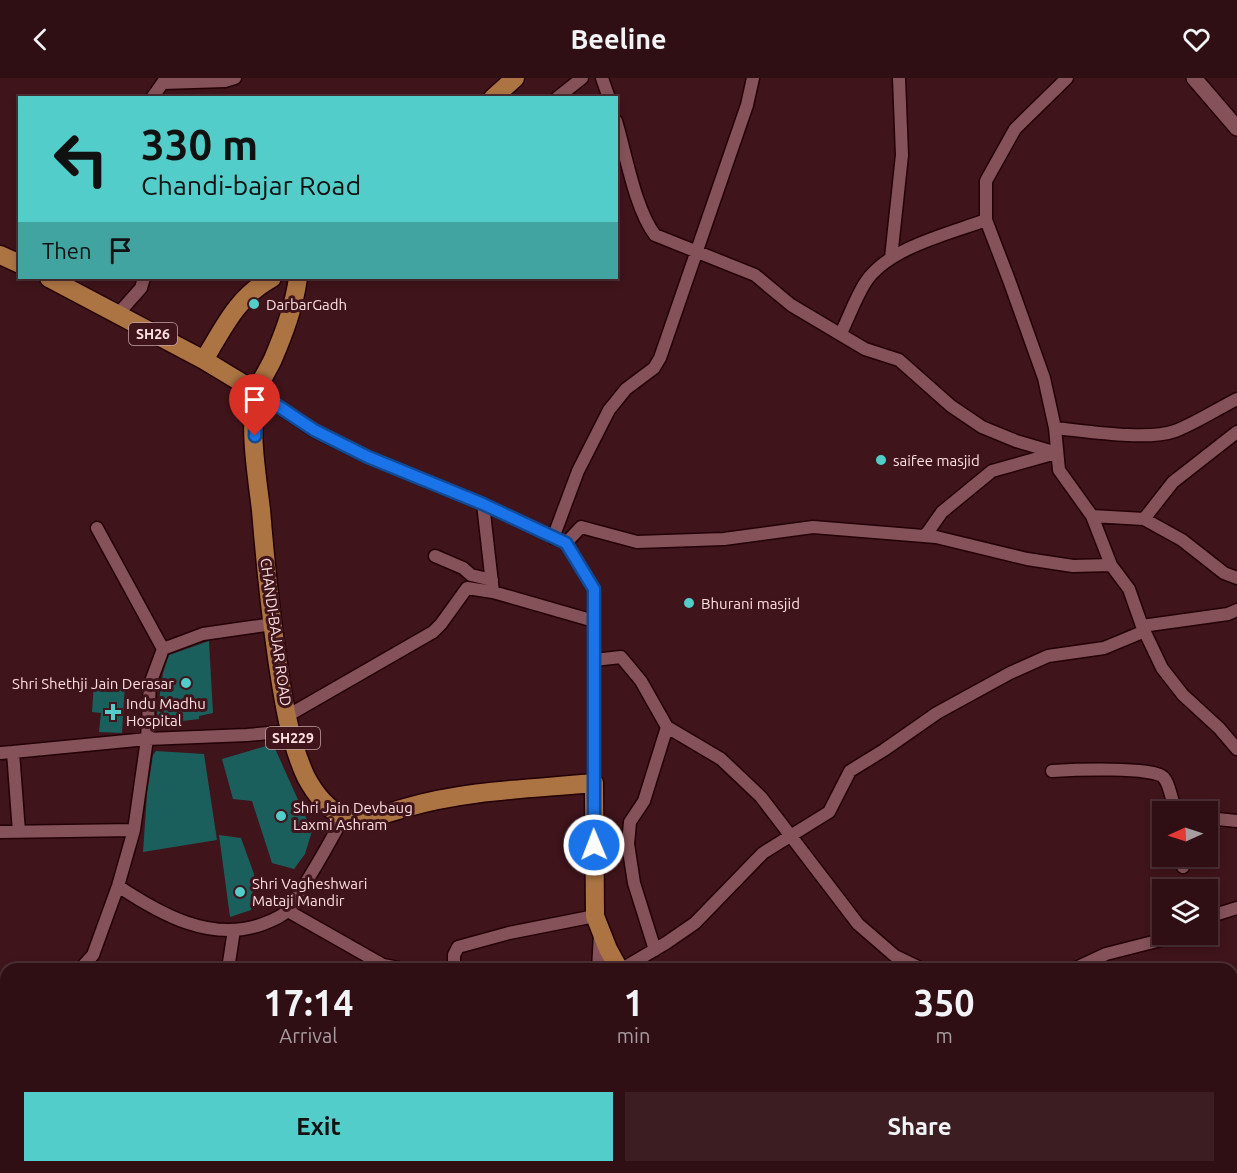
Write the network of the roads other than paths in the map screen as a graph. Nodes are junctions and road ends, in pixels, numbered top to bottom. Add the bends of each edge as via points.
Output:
1 (235, 78) edge
2 (515, 78) edge
3 (582, 78) edge
4 (602, 78) edge
5 (753, 78) edge
6 (899, 78) edge
7 (1067, 78) edge
8 (1194, 78) edge
9 (164, 81) edge
10 (153, 96) edge
11 (495, 96) edge
12 (560, 96) edge
13 (608, 96) edge
14 (618, 128) edge
15 (1237, 128) edge
16 (986, 220) junction
17 (698, 251) junction
18 (0, 255) edge
19 (891, 258) junction
20 (18, 263) edge
21 (51, 279) edge
22 (144, 279) edge
23 (270, 279) edge
24 (298, 279) edge
25 (117, 315) junction
26 (841, 333) junction
27 (204, 360) junction
28 (257, 392) junction
29 (1237, 399) edge
30 (1055, 428) junction
31 (1237, 432) edge
32 (1057, 453) junction
33 (483, 504) junction
34 (1092, 516) junction
35 (1144, 519) junction
36 (97, 528) dead end
37 (925, 536) junction
38 (553, 538) junction
39 (566, 543) junction
40 (435, 556) dead end
41 (1111, 565) junction
42 (1237, 578) edge
43 (492, 586) junction
44 (1237, 610) edge
45 (594, 621) junction
46 (273, 624) junction
47 (1144, 629) junction
48 (163, 649) junction
49 (594, 660) junction
50 (289, 723) junction
51 (667, 727) junction
52 (147, 739) junction
53 (1237, 749) edge
54 (6, 753) edge
55 (1052, 771) dead end
56 (594, 783) junction
57 (1171, 801) edge
58 (344, 816) junction
59 (1218, 819) edge
60 (1237, 821) edge
61 (134, 830) junction
62 (0, 832) edge
63 (19, 832) junction
64 (790, 836) junction
65 (628, 844) junction
66 (594, 845) junction
67 (118, 886) junction
68 (1237, 908) edge
69 (288, 911) junction
70 (1218, 914) edge
71 (598, 923) junction
72 (234, 930) junction
73 (1152, 941) edge
74 (655, 950) junction
75 (86, 963) edge
76 (229, 963) edge
77 (379, 963) edge
78 (454, 963) edge
79 (598, 963) edge
80 (618, 963) edge
81 (632, 963) edge
82 (910, 963) edge
83 (1087, 963) edge

1 - 9 street
2 - 11 main road
3 - 12 street
4 - 13 street
5 - 17 street
6 - 19 street via 902,155
7 - 16 street via 1015,129 986,181
8 - 15 street
9 - 10 street
14 - 17 street via 650,228 665,240
16 - 19 street
16 - 30 street via 1044,378
17 - 26 street via 755,275 791,305
17 - 38 street via 660,358 609,410 578,471
18 - 20 main road
19 - 26 street via 865,283
21 - 25 main road, SH26
22 - 25 street via 141,288
23 - 27 main road via 250,291 233,311
24 - 28 main road via 286,328
25 - 27 main road, SH26
26 - 32 street via 865,349 899,360 951,406 982,427
27 - 28 main road, SH26
28 - 33 street via 322,435
28 - 46 main road, CHANDI-BAJAR ROAD / SH229 via 255,451
29 - 30 street via 1162,434
30 - 32 street
31 - 35 street via 1173,482
32 - 34 street via 1059,470
32 - 37 street via 992,471 942,512
33 - 38 street
33 - 43 street
34 - 35 street
34 - 41 street
35 - 42 street
36 - 48 street
37 - 39 street via 813,527 724,539 637,542 581,526
37 - 41 street via 1074,566
38 - 39 street
39 - 45 street via 594,589
40 - 43 street
41 - 47 street via 1129,588
43 - 45 street
43 - 50 street via 466,588 433,632
44 - 47 street
45 - 49 street
46 - 48 street via 203,634
46 - 50 main road, CHANDI-BAJAR ROAD / SH229
47 - 53 street via 1162,668
47 - 64 street via 1104,648 1048,656 937,713 850,771 829,812
48 - 52 street via 150,684
49 - 51 street via 621,657 641,681
49 - 56 street
50 - 52 street via 247,735
50 - 58 main road, CHANDI-BAJAR ROAD / SH229 via 316,794
51 - 64 street via 721,759 761,797
51 - 65 street via 644,801 630,822
52 - 54 street
52 - 61 street
54 - 63 street
55 - 57 street via 1157,772 1165,778
56 - 58 main road via 476,794 380,815
56 - 66 main road
58 - 69 street
59 - 60 street
61 - 63 street
61 - 67 street
62 - 63 street
64 - 74 street via 762,853 695,923
64 - 82 street via 858,924
65 - 66 street
65 - 74 street via 634,882
66 - 71 main road
67 - 72 street via 173,917 207,929
67 - 75 street via 93,955
68 - 70 street
69 - 72 street via 255,927
69 - 77 street
71 - 78 street via 509,933 458,947
71 - 79 street
71 - 80 main road
72 - 76 street
73 - 83 street
74 - 81 street

